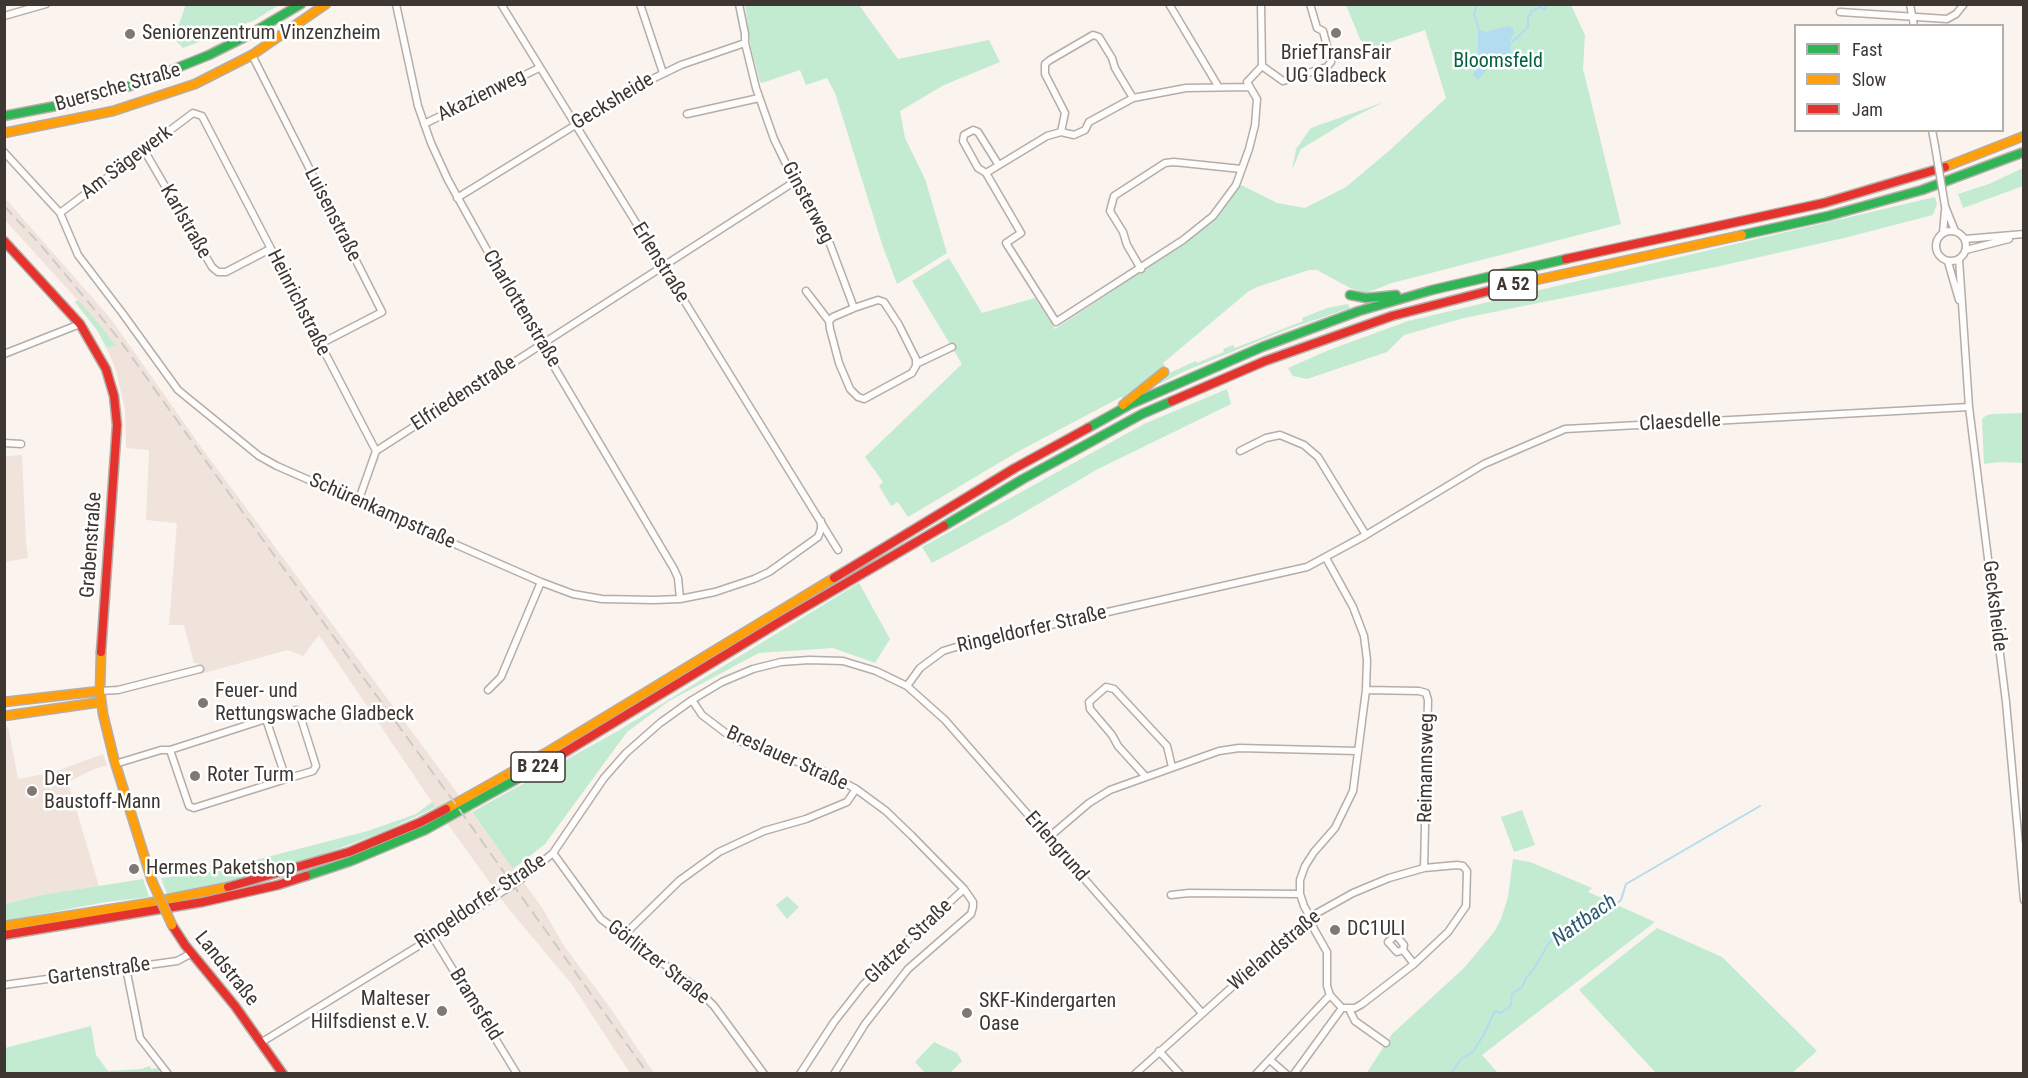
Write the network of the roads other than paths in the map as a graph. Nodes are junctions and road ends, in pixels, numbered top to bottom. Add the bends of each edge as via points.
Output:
1 (46, 4) edge
2 (301, 4) edge
3 (326, 4) edge
4 (396, 4) edge
5 (501, 4) edge
6 (640, 4) edge
7 (739, 4) edge
8 (1169, 4) edge
9 (1261, 4) edge
10 (1310, 4) edge
11 (1910, 4) edge
12 (1964, 4) edge
13 (1840, 12) dead end
14 (4, 16) edge
15 (1913, 17) junction
16 (1914, 24) edge
17 (745, 43) junction
18 (252, 55) junction
19 (1262, 66) junction
20 (539, 68) junction
21 (663, 73) junction
22 (1218, 86) junction
23 (1250, 87) junction
24 (759, 98) junction
25 (1133, 98) junction
26 (193, 113) joint
27 (687, 114) dead end
28 (4, 116) edge
29 (424, 124) junction
30 (574, 125) junction
31 (1061, 132) junction
32 (1932, 132) edge
33 (4, 133) edge
34 (2024, 136) edge
35 (144, 150) junction
36 (4, 152) edge
37 (2024, 152) edge
38 (998, 164) junction
39 (1242, 169) junction
40 (986, 173) junction
41 (794, 182) junction
42 (457, 198) junction
43 (1945, 206) junction
44 (60, 213) junction
45 (1955, 231) junction
46 (1943, 233) junction
47 (2024, 235) edge
48 (1965, 239) junction
49 (4, 241) edge
50 (270, 249) junction
51 (1966, 250) junction
52 (1959, 260) junction
53 (1948, 262) junction
54 (663, 267) junction
55 (1141, 269) junction
56 (1432, 290) junction
57 (806, 291) dead end
58 (1350, 295) dead end
59 (854, 308) junction
60 (1962, 312) junction
61 (829, 321) junction
62 (80, 324) junction
63 (320, 344) junction
64 (542, 344) junction
65 (952, 347) dead end
66 (4, 354) edge
67 (916, 364) junction
68 (1164, 372) dead end
69 (1969, 407) junction
70 (1114, 414) junction
71 (4, 443) edge
72 (21, 444) dead end
73 (376, 451) junction
74 (1240, 451) dead end
75 (1015, 468) joint
76 (1023, 479) joint
77 (358, 502) junction
78 (1410, 507) joint
79 (821, 521) junction
80 (1366, 535) junction
81 (838, 550) dead end
82 (1326, 558) junction
83 (541, 582) junction
84 (680, 599) junction
85 (200, 669) dead end
86 (907, 686) junction
87 (488, 690) dead end
88 (1366, 690) junction
89 (100, 691) junction
90 (111, 691) junction
91 (692, 700) junction
92 (4, 702) edge
93 (101, 702) junction
94 (4, 717) edge
95 (266, 719) junction
96 (170, 750) junction
97 (1358, 751) junction
98 (116, 764) junction
99 (1172, 767) junction
100 (1146, 777) junction
101 (286, 779) junction
102 (856, 789) junction
103 (1048, 838) junction
104 (553, 853) junction
105 (1424, 868) junction
106 (152, 881) joint
107 (964, 889) junction
108 (1300, 894) junction
109 (1171, 895) dead end
110 (2024, 900) edge
111 (1310, 917) junction
112 (4, 926) edge
113 (4, 935) edge
114 (623, 936) junction
115 (433, 937) junction
116 (1403, 950) dead end
117 (192, 953) junction
118 (1414, 964) junction
119 (126, 968) junction
120 (4, 986) edge
121 (1330, 995) junction
122 (1346, 1008) junction
123 (1202, 1013) junction
124 (262, 1042) junction
125 (1386, 1043) dead end
126 (1160, 1052) junction
127 (1270, 1060) junction
128 (168, 1074) edge
129 (284, 1074) edge
130 (517, 1074) edge
131 (764, 1074) edge
132 (800, 1074) edge
133 (834, 1074) edge
134 (1135, 1074) edge
135 (1180, 1074) edge
136 (1256, 1074) edge
137 (1286, 1074) edge
138 (1294, 1074) edge

1 - 14 street
2 - 28 main road, Buersche Straße via 209,55 137,84 71,103
3 - 18 main road, Buersche Straße
4 - 29 street, Charlottenstraße
5 - 20 street, Erlenstraße
6 - 21 street
7 - 17 street
8 - 22 street
9 - 19 street
10 - 19 street via 1317,28 1323,31 1331,62 1328,67 1282,81
11 - 15 street
12 - 15 street via 1947,19
13 - 15 street
15 - 16 street
17 - 21 street, Gecksheide
17 - 24 street, Ginsterweg
18 - 33 main road, Buersche Straße via 195,84 140,103
18 - 63 street, Luisenstraße via 382,312
19 - 23 street via 1247,82
20 - 29 street, Akazienweg
20 - 30 street, Erlenstraße
21 - 30 street, Gecksheide
22 - 23 street
22 - 25 street
23 - 39 street via 1257,99 1255,125
24 - 27 street
24 - 41 street, Ginsterweg
25 - 31 street via 1089,122 1074,135
25 - 31 street via 1108,51 1099,37 1093,35 1045,64 1045,74 1065,113
26 - 35 street, Am Sägewerk
26 - 50 street, Heinrichstraße via 202,116
29 - 42 street, Charlottenstraße
30 - 42 street, Gecksheide
30 - 54 street, Erlenstraße
31 - 38 street
32 - 43 street, bridge
34 - 56 main road, A 52 via 1917,177 1824,203
35 - 44 street, Am Sägewerk
35 - 50 street, Karlstraße via 218,272 226,272
36 - 44 street, Schürenkampstraße
37 - 76 main road, A 52 via 1922,190 1828,216 1508,286 1381,320 1265,361 1142,414
38 - 40 street
38 - 40 street via 978,132 963,135 978,168
39 - 55 street via 1236,185 1213,216
39 - 55 street via 1165,163 1114,196 1110,211
40 - 55 street via 1020,233 1006,243 1056,322
41 - 54 street, Elfriedenstraße
41 - 59 street, Ginsterweg via 830,244
42 - 64 street, Charlottenstraße
43 - 45 street
43 - 46 street
44 - 77 street, Schürenkampstraße via 78,255 178,390 264,460
45 - 46 street
45 - 48 street
46 - 53 street via 1936,248
47 - 48 street
47 - 51 street
48 - 51 street
49 - 62 main road, Grabenstraße
50 - 63 street, Heinrichstraße
51 - 52 street
52 - 53 street
52 - 60 street, Gecksheide
53 - 60 street, Gecksheide
54 - 64 street, Elfriedenstraße
54 - 79 street, Erlenstraße
56 - 58 main road via 1366,298
56 - 70 main road, A 52 via 1262,346
57 - 61 street
59 - 61 street
59 - 67 street via 878,300 884,302
60 - 69 street, Gecksheide
61 - 67 street via 839,363 850,389 858,397 868,399 912,373
62 - 66 street
62 - 89 main road, Grabenstraße via 106,369 117,425
63 - 73 street, Heinrichstraße
64 - 73 street, Elfriedenstraße
64 - 84 street, Charlottenstraße via 674,569
65 - 67 street
68 - 70 main road
69 - 78 street, Claesdelle via 1565,429 1484,464
69 - 110 street, Gecksheide via 2006,702
70 - 75 main road, A 52
71 - 72 street
73 - 77 street
74 - 80 street via 1280,435 1304,445 1318,457
75 - 112 main road, B 224 via 559,745 421,822 340,855 240,885
76 - 113 main road, B 224 via 425,830 351,861 278,885 203,902
77 - 83 street, Schürenkampstraße
78 - 80 street, Ringeldorfer Straße
79 - 81 street, Erlenstraße
79 - 84 street, Schürenkampstraße via 818,537 769,572 715,592
80 - 82 street, Ringeldorfer Straße
82 - 86 street, Ringeldorfer Straße via 1289,572 943,651 920,668
82 - 88 street via 1364,636
83 - 84 street, Schürenkampstraße via 573,594 603,599
83 - 87 street via 501,677
85 - 90 street
86 - 91 street, Ringeldorfer Straße via 843,661 809,660 753,669
86 - 103 street, Erlengrund via 945,720
88 - 97 street
88 - 105 street, Reimannsweg via 1419,691 1426,693 1428,699
89 - 90 street
89 - 92 main road
89 - 93 main road, Grabenstraße
90 - 93 street
91 - 102 street, Breslauer Straße via 702,715 731,737 823,771
91 - 104 street, Ringeldorfer Straße via 626,753 604,778
93 - 94 main road
93 - 98 main road, Grabenstraße
95 - 96 street
95 - 101 street
95 - 101 street via 299,712 316,766 313,771
96 - 98 street
96 - 101 street via 189,806 194,808
97 - 99 street via 1239,748
97 - 108 street via 1353,791 1335,828 1305,866
98 - 106 main road, Grabenstraße
99 - 100 street
99 - 100 street via 1167,746 1114,689 1106,687 1089,702 1090,709
100 - 103 street via 1110,790 1089,803
102 - 107 street, Breslauer Straße via 893,818
102 - 114 street via 847,802 764,831 719,852 680,881
103 - 123 street, Erlengrund
104 - 114 street, Görlitzer Straße via 601,919
104 - 115 street, Ringeldorfer Straße via 520,880
105 - 111 street, Wielandstraße via 1353,893
105 - 118 street, Wielandstraße via 1463,866 1467,871 1466,906 1448,932
106 - 117 main road, Landstraße, bridge via 172,925
107 - 132 street, Glatzer Straße via 863,985
107 - 133 street, Glatzer Straße via 973,902 971,914 908,969 865,1024
108 - 109 street
108 - 111 street
111 - 121 street via 1327,952
111 - 123 street, Wielandstraße
114 - 131 street, Görlitzer Straße via 693,986 714,1006
115 - 124 street, Ringeldorfer Straße
115 - 130 street, Bramsfeld
116 - 118 street
117 - 119 street, Gartenstraße via 177,961
117 - 124 main road, Landstraße
118 - 122 street via 1362,1004
119 - 120 street, Gartenstraße
119 - 128 street via 140,1038
121 - 122 street
121 - 127 street
122 - 125 street via 1355,1021
122 - 138 street
123 - 126 street, Wielandstraße
124 - 129 main road, Landstraße
126 - 134 street, Wielandstraße
126 - 135 street
127 - 136 street
127 - 137 street

